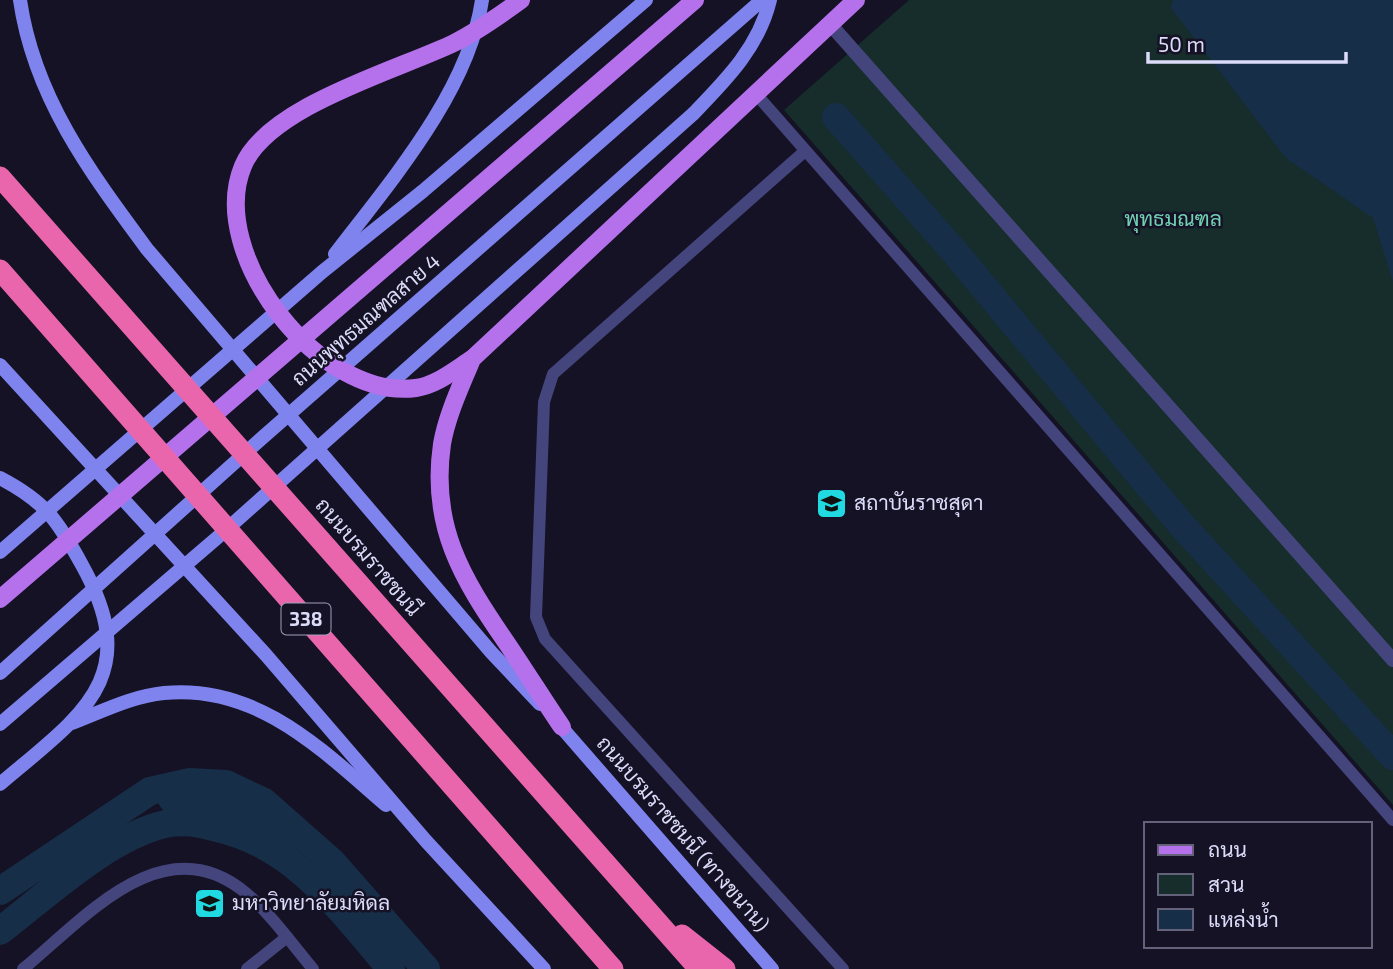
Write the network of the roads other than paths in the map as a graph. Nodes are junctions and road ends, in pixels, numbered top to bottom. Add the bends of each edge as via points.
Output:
1 (20, 0) edge
2 (482, 0) edge
3 (521, 0) edge
4 (646, 0) edge
5 (695, 0) edge
6 (762, 0) edge
7 (770, 0) edge
8 (856, 0) edge
9 (830, 24) junction
10 (756, 94) junction
11 (805, 151) junction
12 (0, 177) edge
13 (0, 270) edge
14 (322, 272) junction
15 (472, 359) junction
16 (0, 365) edge
17 (0, 478) edge
18 (0, 552) edge
19 (0, 599) edge
20 (1393, 660) edge
21 (0, 673) edge
22 (72, 723) junction
23 (0, 724) edge
24 (562, 727) junction
25 (0, 784) edge
26 (1393, 820) edge
27 (426, 841) junction
28 (639, 901) junction
29 (287, 937) junction
30 (23, 969) edge
31 (247, 969) edge
32 (313, 969) edge
33 (544, 969) edge
34 (613, 969) edge
35 (699, 969) edge
36 (725, 969) edge
37 (772, 969) edge
38 (843, 969) edge

1 - 24 main road, ถนนบรมราชชนนี (ทางขนาน) via 36,68 55,113 98,183 147,249 491,652
2 - 14 main road via 465,57 423,139
3 - 15 main road via 456,42 309,105 285,120 243,165 234,204 264,294 288,328 323,359 359,380 417,388
4 - 14 main road
5 - 19 main road
6 - 21 main road, ถนนพุทธมณฑลสาย 4
7 - 23 main road via 765,20 737,69 693,114 218,537
8 - 9 main road
9 - 10 main road
9 - 20 street
10 - 11 lane
10 - 15 main road
11 - 26 lane
11 - 38 lane via 552,374 544,402 536,617 545,639
12 - 28 highway, ถนนบรมราชชนนี
13 - 34 highway, 338
14 - 18 main road
15 - 24 main road via 442,441 440,494 451,548 472,593
16 - 27 main road via 266,655
17 - 22 main road via 31,494 49,512 92,582 102,610 110,639 107,665 96,691
22 - 25 main road
22 - 27 main road via 163,693 245,703 309,738
24 - 37 main road, ถนนบรมราชชนนี (ทางขนาน)
27 - 33 main road
28 - 35 highway, ถนนบรมราชชนนี
28 - 36 highway
29 - 30 lane via 247,893 225,879 202,871 166,869 127,883
29 - 31 lane
29 - 32 lane

